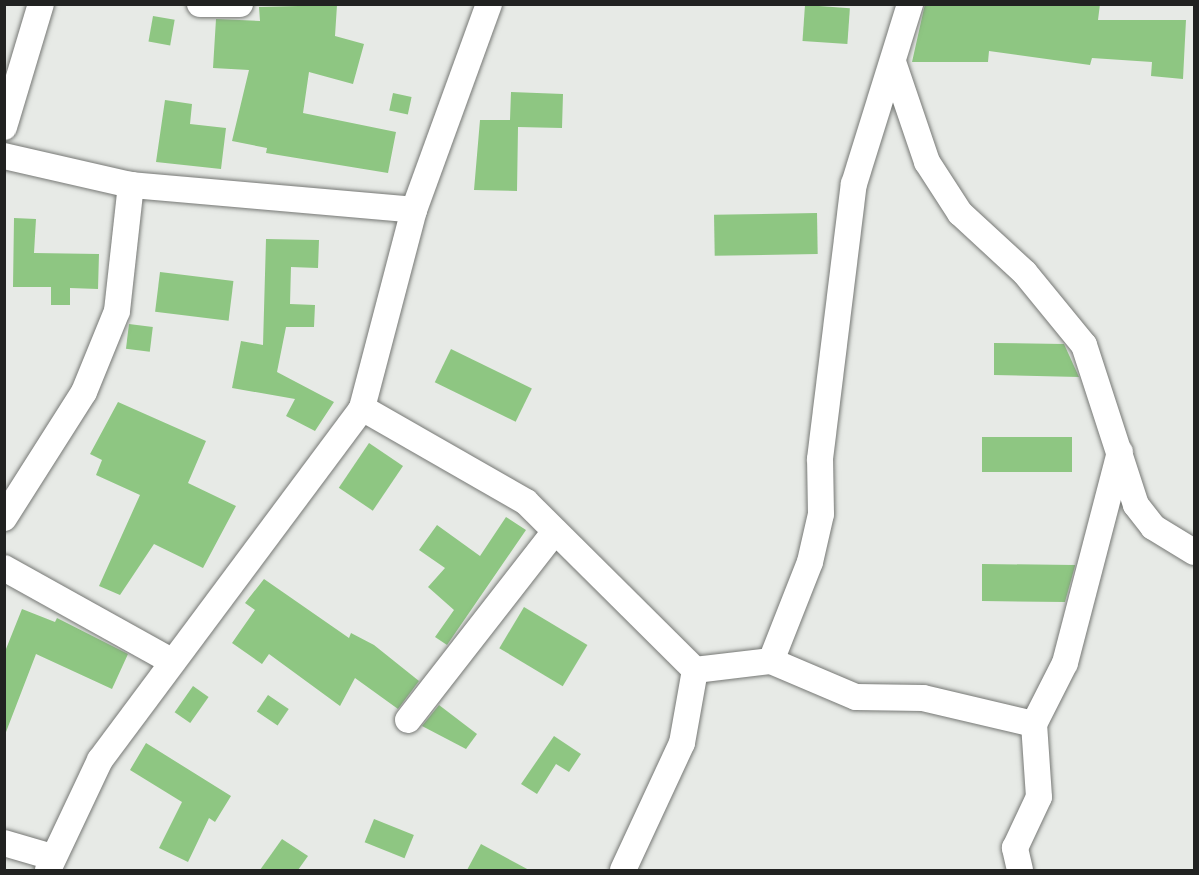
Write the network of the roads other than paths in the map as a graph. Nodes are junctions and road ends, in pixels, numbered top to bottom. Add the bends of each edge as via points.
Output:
1 (41, 4) edge
2 (200, 4) edge
3 (240, 4) edge
4 (489, 4) edge
5 (910, 4) edge
6 (893, 62) junction
7 (4, 127) edge
8 (4, 156) edge
9 (131, 185) junction
10 (414, 210) junction
11 (362, 408) junction
12 (1120, 452) junction
13 (4, 518) edge
14 (555, 531) junction
15 (1194, 552) edge
16 (4, 568) edge
17 (171, 661) junction
18 (771, 661) junction
19 (695, 670) junction
20 (408, 720) dead end
21 (1034, 724) junction
22 (4, 843) edge
23 (50, 864) edge
24 (623, 870) edge
25 (1020, 870) edge

1 - 7 street
2 - 3 street
4 - 10 street
5 - 6 street
6 - 12 street via 927,162 960,213 1025,273 1084,345
6 - 18 street via 854,184 820,459 821,514 810,562
8 - 9 street
9 - 10 street
9 - 13 street via 117,311 84,392
10 - 11 street
11 - 14 street via 526,502
11 - 17 street
12 - 15 street via 1136,505 1153,527
12 - 21 street via 1065,663
14 - 19 street
14 - 20 street
16 - 17 street
17 - 23 street via 100,760
18 - 19 street
18 - 21 street via 856,697 923,698
19 - 24 street via 682,743
21 - 25 street via 1039,797 1015,848
22 - 23 street

